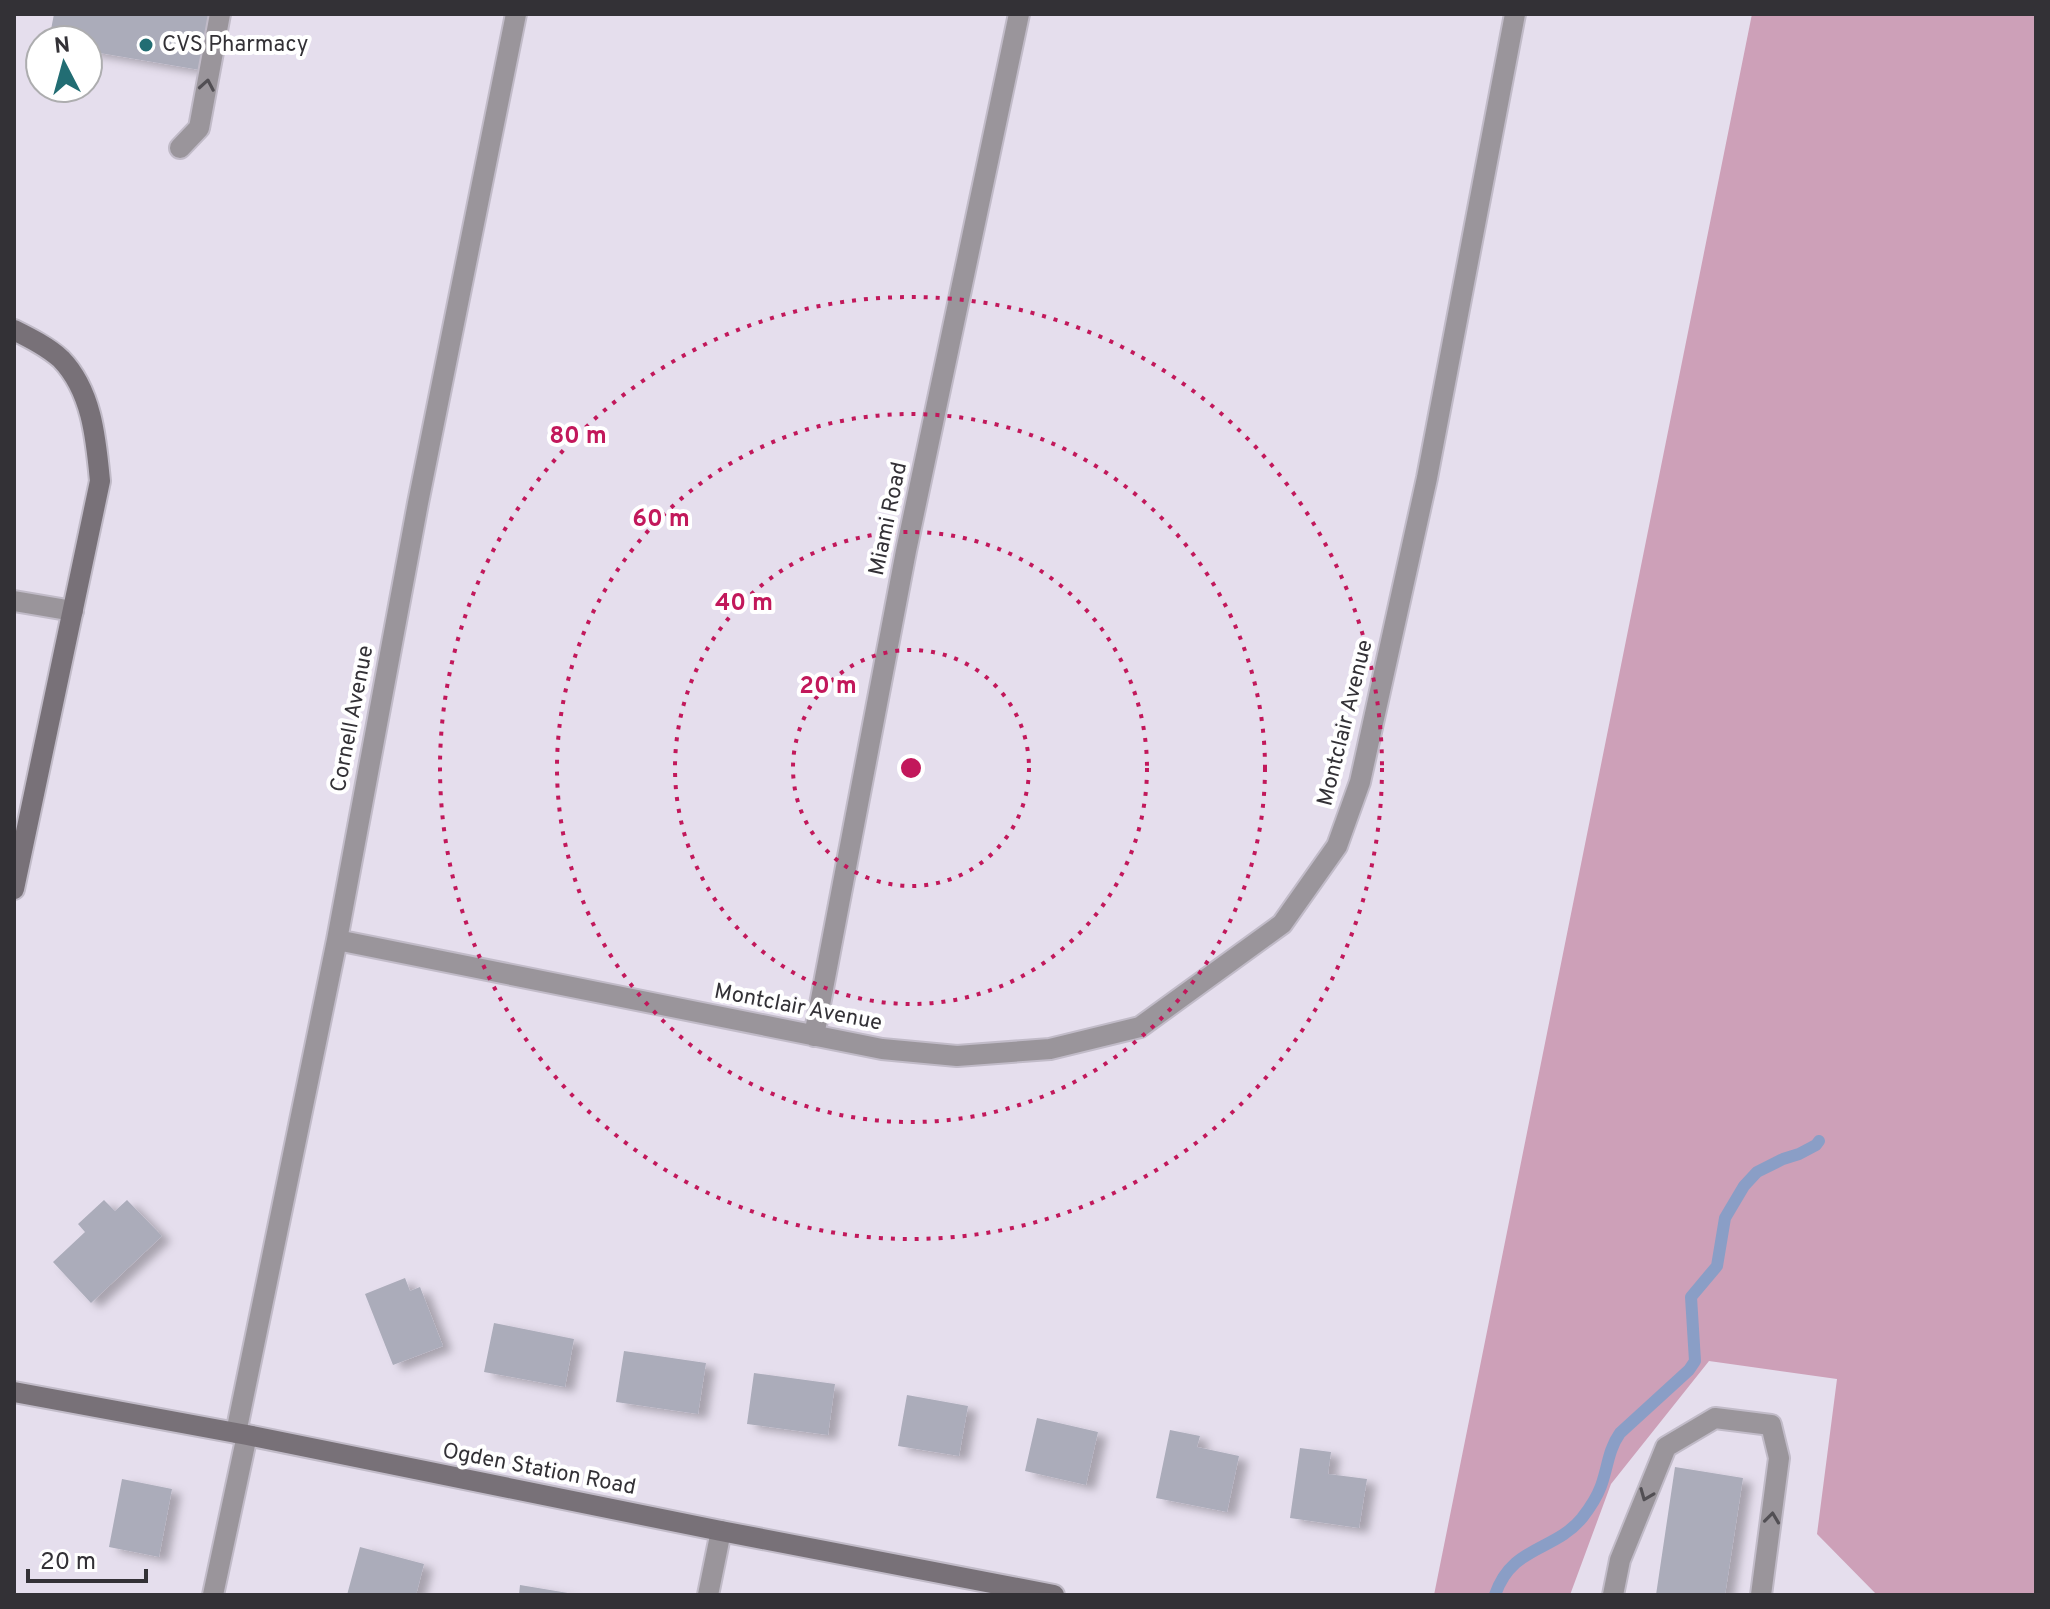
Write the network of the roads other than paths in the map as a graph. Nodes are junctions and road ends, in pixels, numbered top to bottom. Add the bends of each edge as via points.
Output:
1 (220, 14) edge
2 (516, 14) edge
3 (1019, 14) edge
4 (1515, 14) edge
5 (180, 148) dead end
6 (14, 330) edge
7 (14, 601) edge
8 (73, 611) junction
9 (14, 889) edge
10 (337, 940) junction
11 (814, 1036) junction
12 (14, 1392) edge
13 (241, 1434) junction
14 (721, 1531) junction
15 (213, 1595) edge
16 (708, 1595) edge
17 (1054, 1595) edge
18 (1613, 1595) edge
19 (1761, 1595) edge

5 -> 1 street via 199,128
2 - 10 street, Cornell Avenue
3 - 11 street, Miami Road via 906,551
4 - 11 street, Montclair Avenue via 1424,493 1360,782 1337,846 1282,924 1140,1027 1050,1049 957,1056
6 - 8 street via 61,359 78,382 94,428 100,481
7 - 8 street
8 - 9 street
10 - 11 street, Montclair Avenue
10 - 13 street, Cornell Avenue
12 - 13 street, Ogden Station Road
13 - 14 street, Ogden Station Road
13 - 15 street, Cornell Avenue
14 - 16 street
14 - 17 street, Ogden Station Road
19 -> 18 street via 1779,1458 1771,1425 1715,1418 1666,1447 1620,1560

